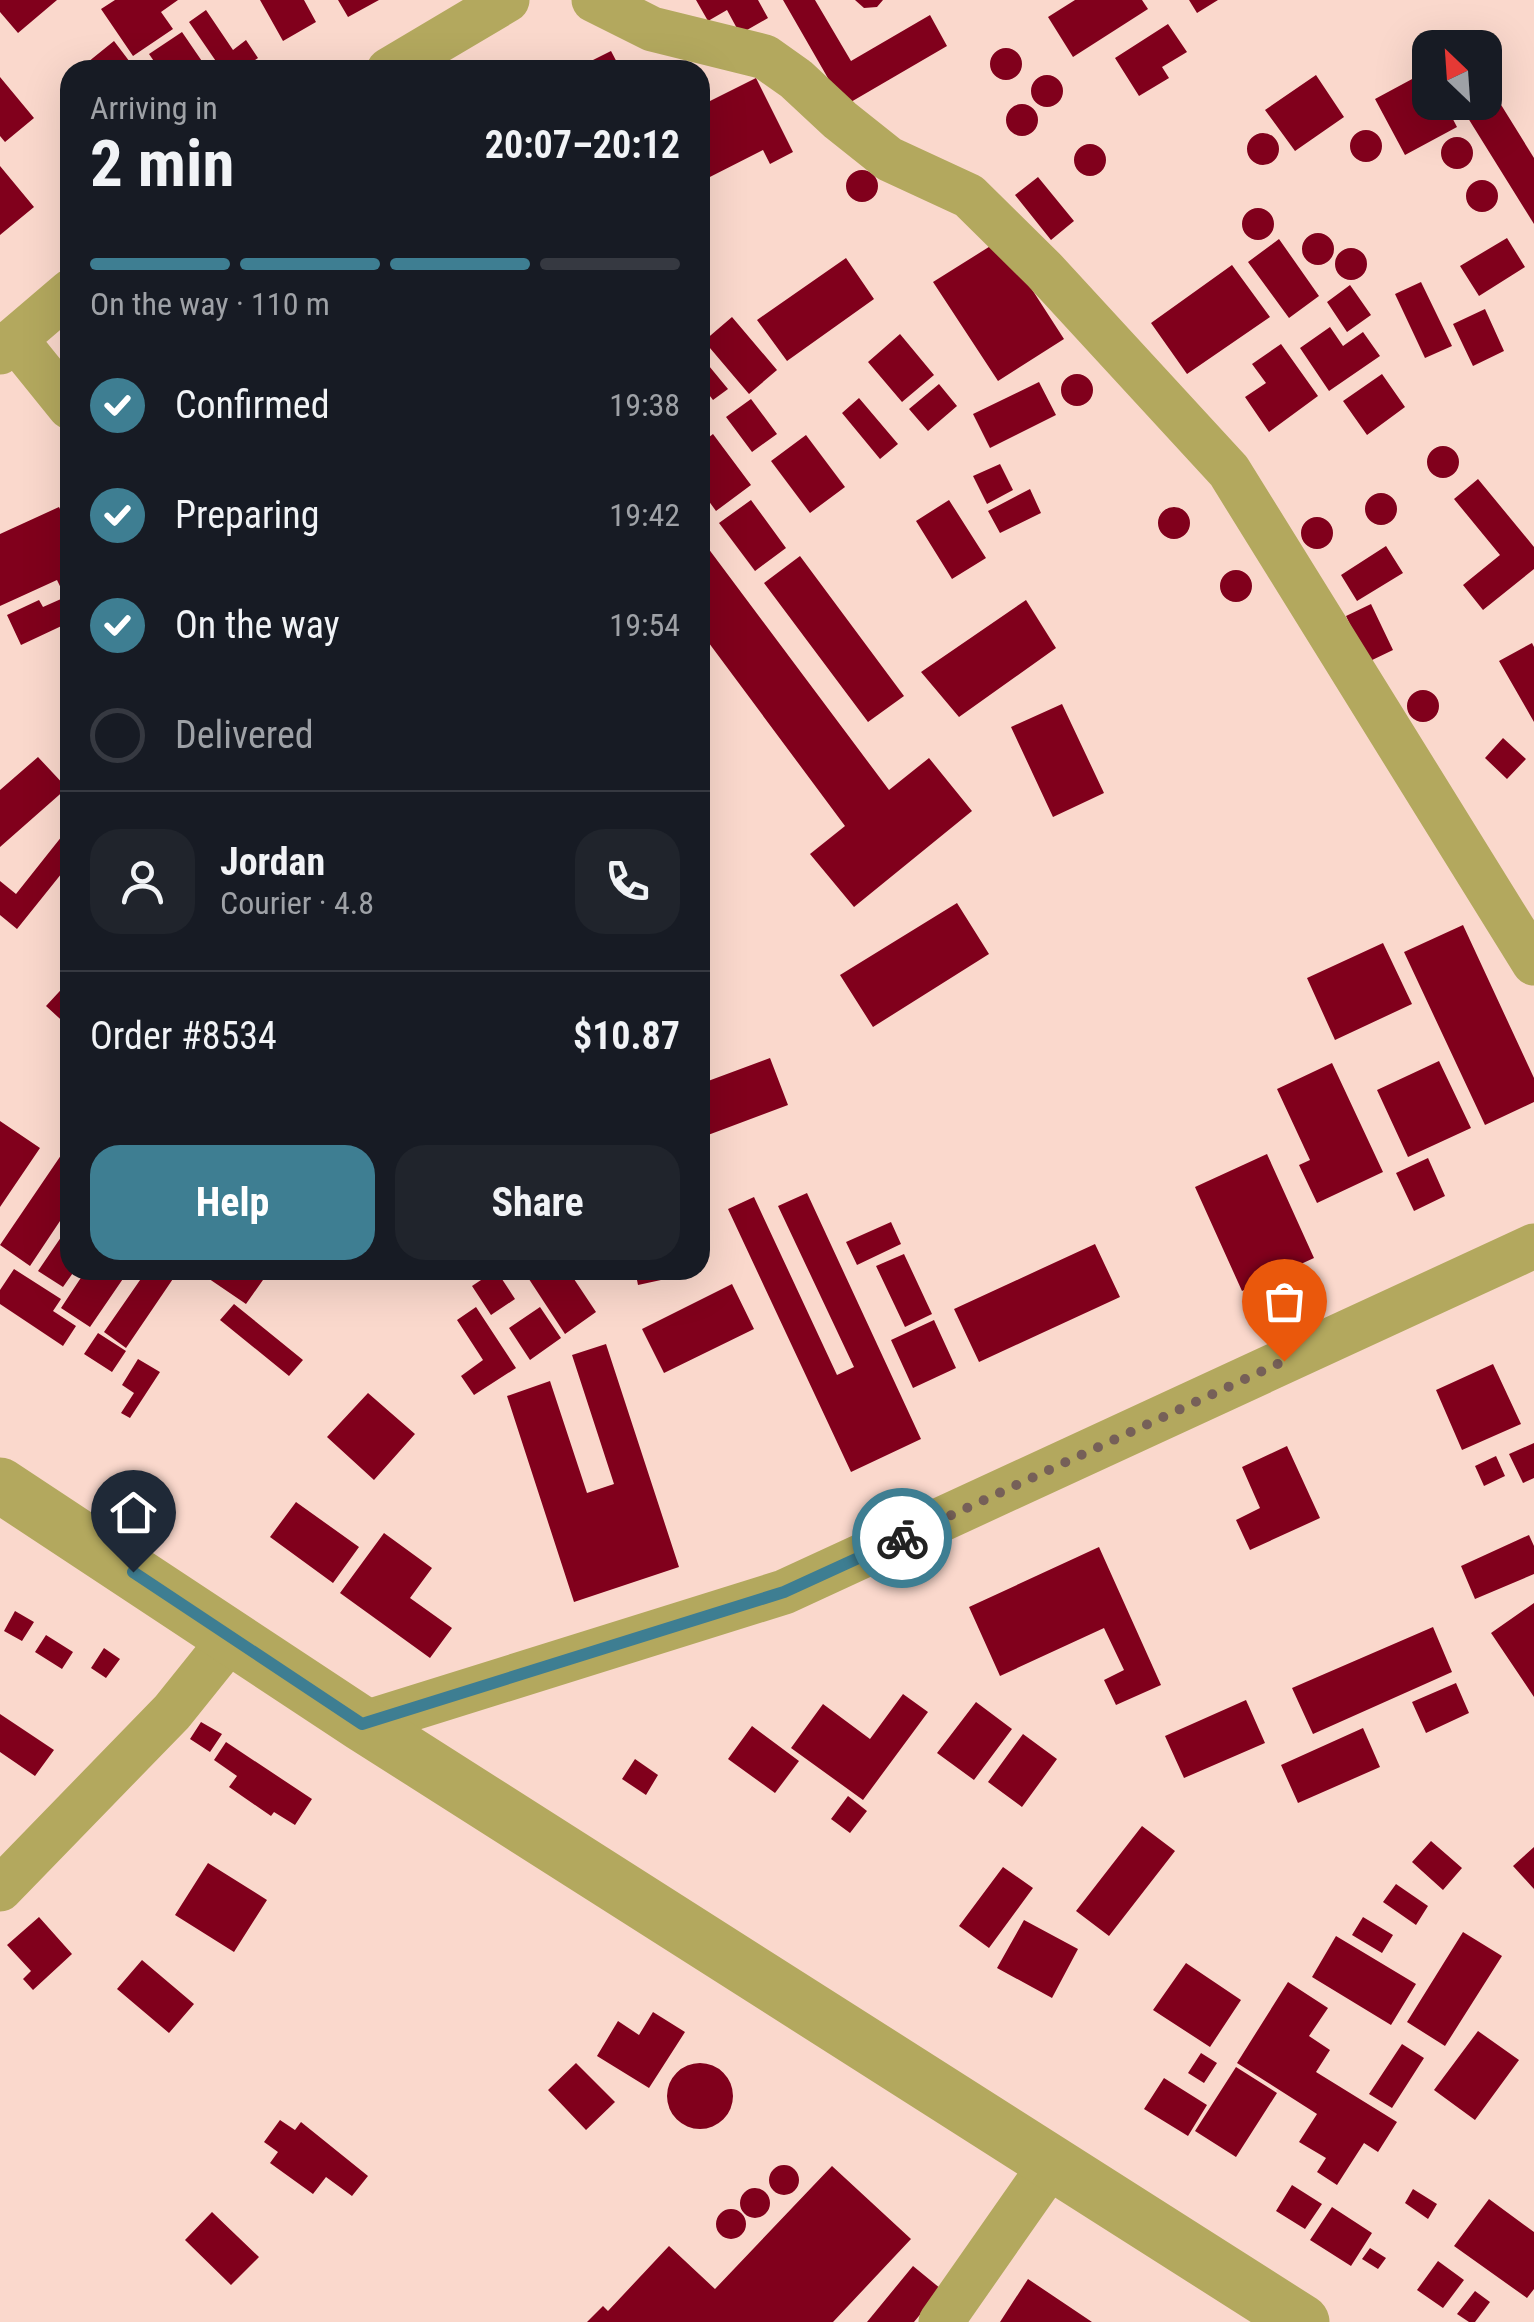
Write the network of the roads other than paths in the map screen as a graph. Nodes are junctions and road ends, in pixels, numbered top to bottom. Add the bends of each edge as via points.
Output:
1 (506, 0) edge
2 (594, 0) edge
3 (406, 60) edge
4 (60, 301) edge
5 (8, 346) edge
6 (60, 397) edge
7 (1534, 963) edge
8 (1534, 1246) edge
9 (0, 1485) edge
10 (233, 1636) junction
11 (362, 1724) junction
12 (0, 1890) edge
13 (1052, 2164) junction
14 (941, 2322) edge
15 (1302, 2322) edge

1 - 3 street
2 - 7 street via 652,29 765,57 889,159 970,196 1044,270 1229,471
4 - 5 street
5 - 6 street
8 - 11 street via 784,1592
9 - 10 street
10 - 11 street
10 - 12 street via 172,1712
11 - 13 street
13 - 14 street
13 - 15 street

